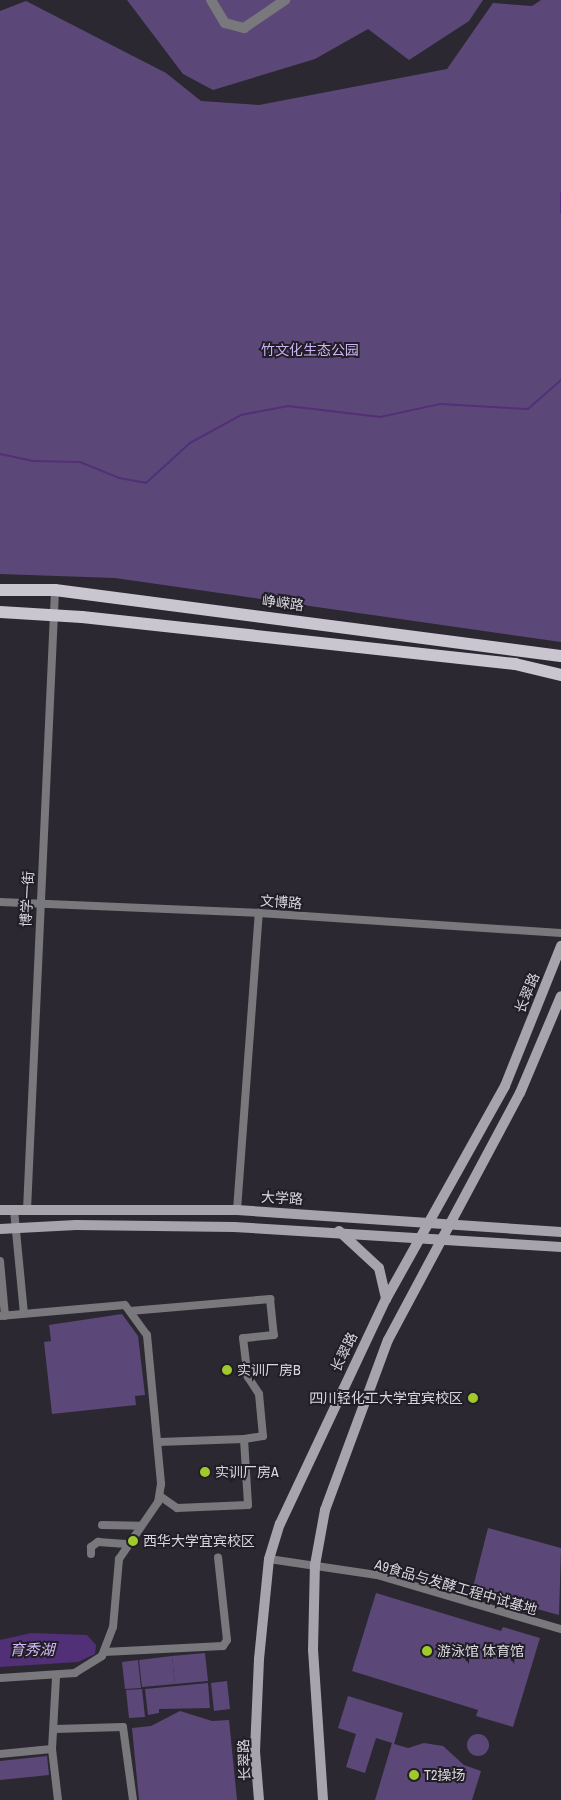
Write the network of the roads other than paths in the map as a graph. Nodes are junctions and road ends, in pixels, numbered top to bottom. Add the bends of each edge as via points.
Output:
1 (211, 0) edge
2 (285, 0) edge
3 (0, 590) edge
4 (55, 590) junction
5 (0, 612) edge
6 (53, 616) junction
7 (561, 656) edge
8 (561, 675) edge
9 (0, 902) edge
10 (40, 902) junction
11 (259, 913) junction
12 (561, 933) edge
13 (561, 946) edge
14 (561, 996) edge
15 (0, 1210) edge
16 (14, 1210) junction
17 (27, 1210) junction
18 (237, 1210) junction
19 (431, 1220) junction
20 (450, 1222) junction
21 (15, 1228) junction
22 (0, 1229) edge
23 (339, 1231) junction
24 (561, 1232) edge
25 (422, 1237) junction
26 (442, 1238) junction
27 (561, 1247) edge
28 (0, 1261) edge
29 (386, 1298) junction
30 (130, 1311) junction
31 (24, 1314) junction
32 (2, 1316) edge
33 (244, 1439) junction
34 (159, 1442) junction
35 (160, 1496) junction
36 (102, 1525) dead end
37 (141, 1526) junction
38 (126, 1544) junction
39 (91, 1554) dead end
40 (218, 1557) dead end
41 (269, 1559) junction
42 (315, 1565) junction
43 (561, 1629) edge
44 (104, 1652) junction
45 (56, 1676) junction
46 (0, 1678) edge
47 (55, 1729) junction
48 (52, 1749) junction
49 (0, 1754) edge
50 (58, 1800) edge
51 (133, 1800) edge
52 (260, 1800) edge
53 (323, 1800) edge

1 - 2 street via 225,23 244,28
3 - 4 main road, 峥嵘路
4 - 6 street, 博学一街
4 - 7 main road, 峥嵘路
5 - 6 main road
6 - 8 main road via 515,664
6 - 10 street, 博学一街
9 - 10 street, 文博路
10 - 11 street, 文博路
10 - 17 street, 博学一街
11 - 12 street, 文博路
11 - 18 street
13 - 19 main road, 长翠路 via 505,1086
14 - 20 main road via 520,1093
15 - 16 main road, 大学路
16 - 17 main road, 大学路
16 - 21 street
17 - 18 main road, 大学路
18 - 19 main road, 大学路
19 - 20 main road, 大学路
19 - 25 main road, 长翠路
20 - 24 main road, 大学路
20 - 26 main road
21 - 22 main road
21 - 23 main road via 76,1225
21 - 31 street
23 - 25 main road
23 - 29 main road via 379,1268
25 - 26 main road
25 - 29 main road, 长翠路
26 - 27 main road
26 - 42 main road via 388,1340 345,1446
28 - 32 street
29 - 41 main road, 长翠路 via 313,1451
30 - 31 street via 125,1305
30 - 33 street via 270,1299 274,1335 243,1338 248,1377 259,1394 263,1436
30 - 34 street via 147,1335
31 - 32 street
33 - 34 street
33 - 35 street via 248,1504 177,1508
34 - 35 street
35 - 37 street
36 - 37 street
37 - 38 street
38 - 39 street via 98,1542 91,1547
38 - 44 street via 119,1559 113,1627
40 - 44 street via 227,1640 223,1646
41 - 42 street, A9食品与发酵工程中试基地
41 - 52 main road, 长翠路 via 259,1658 255,1751
42 - 43 street, A9食品与发酵工程中试基地 via 376,1575
42 - 53 main road via 314,1689
44 - 45 street via 83,1670
45 - 46 street
45 - 47 street
47 - 48 street
47 - 51 street via 123,1727
48 - 49 street
48 - 50 street

